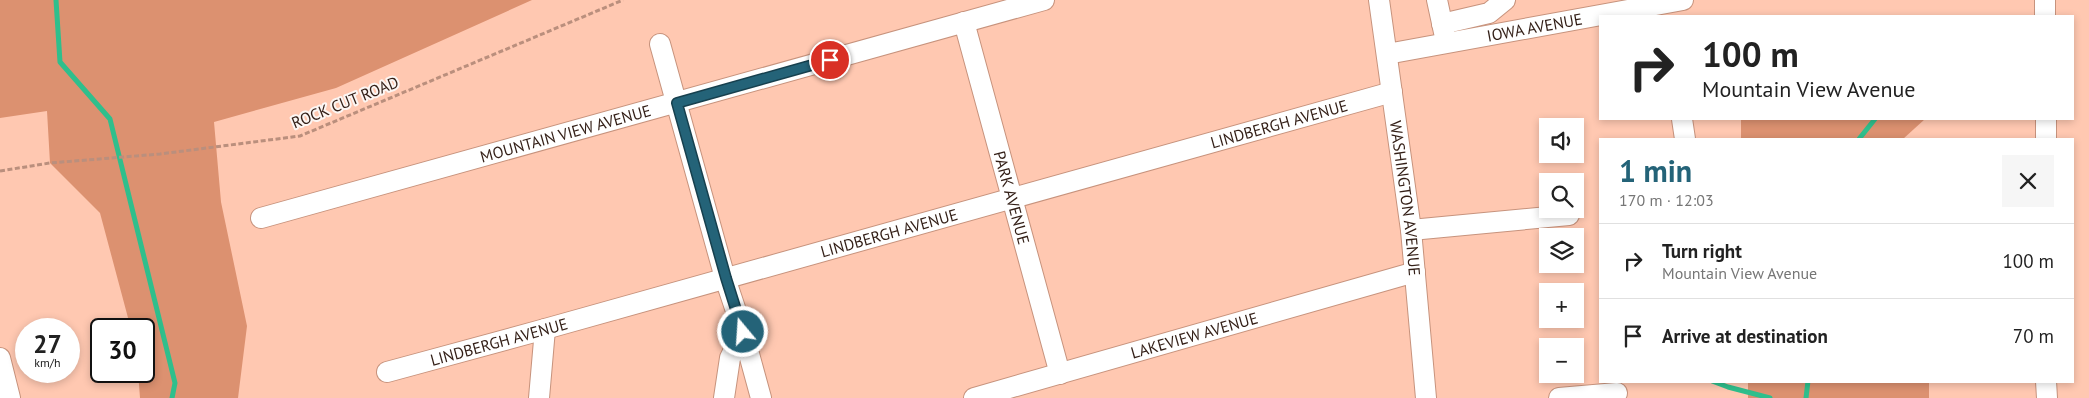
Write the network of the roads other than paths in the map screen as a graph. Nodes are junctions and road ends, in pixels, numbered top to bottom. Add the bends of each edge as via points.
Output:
1 (1044, 0) edge
2 (1380, 0) edge
3 (1437, 0) edge
4 (1505, 0) edge
5 (2045, 0) edge
6 (1672, 7) edge
7 (1604, 15) edge
8 (2045, 15) edge
9 (1599, 16) edge
10 (964, 22) junction
11 (1444, 34) junction
12 (660, 44) dead end
13 (1387, 54) junction
14 (1392, 92) junction
15 (677, 103) junction
16 (1682, 120) edge
17 (2046, 120) edge
18 (1685, 138) edge
19 (2046, 138) edge
20 (1011, 198) junction
21 (261, 218) dead end
22 (1539, 218) edge
23 (1411, 230) junction
24 (1415, 272) junction
25 (726, 278) junction
26 (544, 329) junction
27 (743, 332) junction
28 (0, 358) edge
29 (387, 372) dead end
30 (1060, 374) junction
31 (2046, 383) edge
32 (1617, 393) dead end
33 (10, 398) edge
34 (539, 398) edge
35 (724, 398) edge
36 (761, 398) edge
37 (974, 398) edge
38 (1426, 398) edge
39 (1559, 398) edge
40 (2047, 398) edge

1 - 10 street, MOUNTAIN VIEW AVENUE
2 - 13 street, WASHINGTON AVENUE
3 - 11 street
4 - 11 street via 1489,13
5 - 8 street
6 - 7 street, IOWA AVENUE
9 - 11 street, IOWA AVENUE
10 - 15 street, MOUNTAIN VIEW AVENUE
10 - 20 street, PARK AVENUE
11 - 13 street, IOWA AVENUE
12 - 15 street
13 - 14 street, WASHINGTON AVENUE
14 - 20 street, LINDBERGH AVENUE
14 - 23 street, WASHINGTON AVENUE
15 - 21 street, MOUNTAIN VIEW AVENUE
15 - 25 street
16 - 18 street
17 - 19 street
20 - 25 street, LINDBERGH AVENUE
20 - 30 street, PARK AVENUE
22 - 23 street
23 - 24 street, WASHINGTON AVENUE
24 - 30 street, LAKEVIEW AVENUE
24 - 38 street, WASHINGTON AVENUE
25 - 26 street, LINDBERGH AVENUE
25 - 27 street
26 - 29 street, LINDBERGH AVENUE
26 - 34 street
27 - 35 street via 730,358
27 - 36 street
28 - 33 street
30 - 37 street, LAKEVIEW AVENUE
31 - 40 street
32 - 39 street

